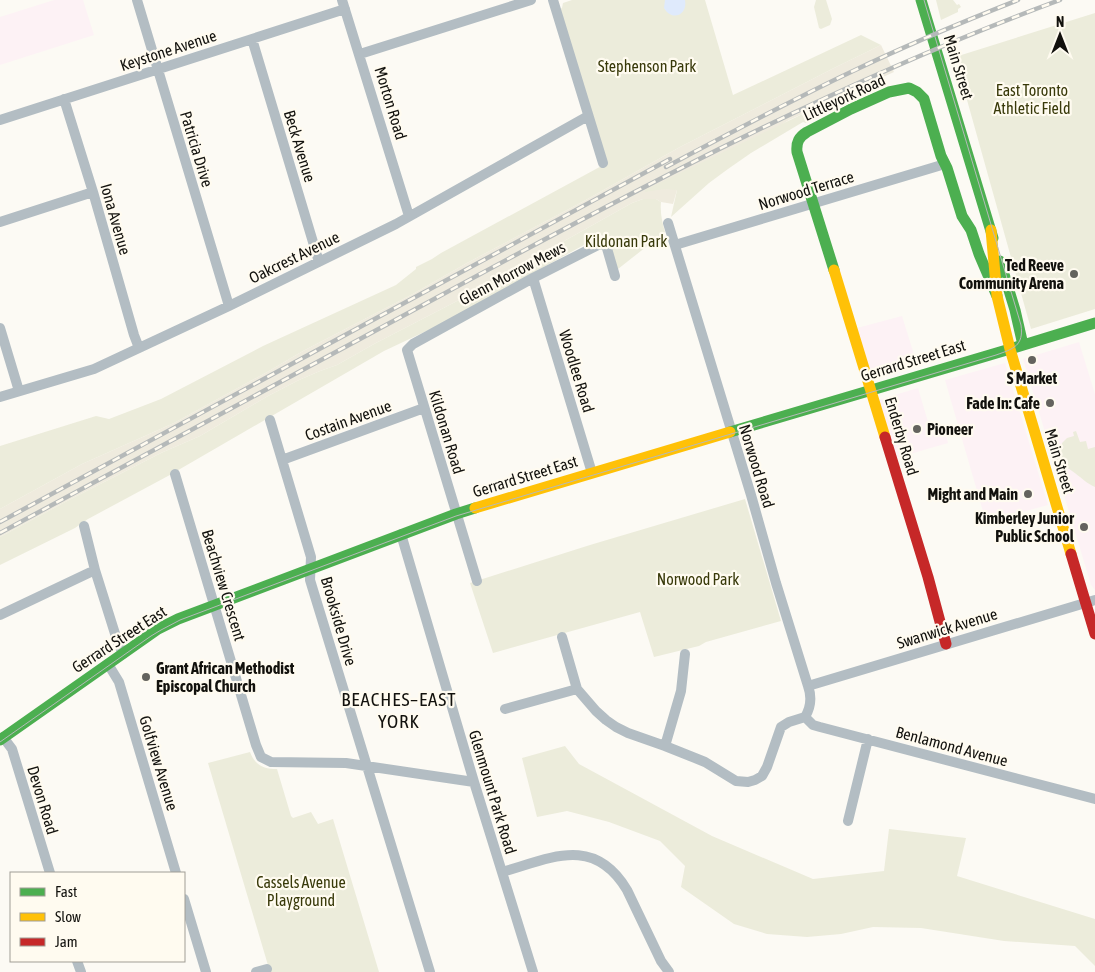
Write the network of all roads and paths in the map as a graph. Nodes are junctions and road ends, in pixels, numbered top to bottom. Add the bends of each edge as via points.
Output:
1 (138, 0) edge
2 (531, 0) edge
3 (553, 0) edge
4 (921, 0) edge
5 (343, 5) edge
6 (252, 39) junction
7 (360, 54) junction
8 (158, 69) junction
9 (918, 92) joint
10 (64, 99) junction
11 (588, 116) junction
12 (0, 120) edge
13 (796, 152) joint
14 (603, 163) dead end
15 (945, 164) junction
16 (93, 192) junction
17 (812, 203) junction
18 (410, 216) junction
19 (0, 222) edge
20 (668, 224) dead end
21 (991, 230) junction
22 (675, 245) junction
23 (319, 262) junction
24 (615, 276) dead end
25 (533, 278) junction
26 (997, 296) junction
27 (229, 306) junction
28 (1095, 323) edge
29 (0, 328) edge
30 (1022, 345) junction
31 (140, 348) junction
32 (1010, 349) junction
33 (406, 350) joint
34 (871, 390) junction
35 (19, 391) junction
36 (0, 397) edge
37 (424, 408) junction
38 (270, 420) dead end
39 (732, 432) junction
40 (282, 460) junction
41 (592, 473) junction
42 (176, 474) dead end
43 (456, 514) junction
44 (84, 526) dead end
45 (401, 534) junction
46 (311, 569) junction
47 (95, 570) junction
48 (477, 581) dead end
49 (1090, 602) edge
50 (215, 605) junction
51 (0, 614) edge
52 (1095, 634) edge
53 (562, 637) dead end
54 (946, 644) junction
55 (123, 654) junction
56 (686, 654) dead end
57 (108, 664) junction
58 (808, 686) junction
59 (577, 689) junction
60 (505, 709) dead end
61 (805, 717) junction
62 (2, 738) edge
63 (868, 739) junction
64 (665, 746) junction
65 (367, 767) junction
66 (474, 782) junction
67 (1095, 800) edge
68 (848, 821) dead end
69 (50, 872) edge
70 (176, 872) edge
71 (502, 872) junction
72 (185, 902) edge
73 (267, 969) dead end
74 (206, 972) edge
75 (256, 972) edge
76 (430, 972) edge
77 (533, 972) edge
78 (669, 972) edge

1 - 8 street, Patricia Drive
2 - 7 street
3 - 11 street
4 - 21 street, Main Street
5 - 6 street, Keystone Avenue
5 - 7 street, Morton Road
6 - 8 street, Keystone Avenue
6 - 23 street, Beck Avenue
7 - 18 street, Morton Road
8 - 10 street, Keystone Avenue
8 - 27 street, Patricia Drive
9 - 13 street, Littleyork Road via 910,88 900,89 847,111 802,135 796,144
9 - 15 street, Main Street via 924,98
10 - 12 street, Keystone Avenue
10 - 16 street, Iona Avenue
11 - 14 street
11 - 18 street, Oakcrest Avenue
13 - 17 street, Enderby Road
15 - 17 street, Norwood Terrace
15 - 26 street, Main Street via 962,216 971,230
16 - 19 street
16 - 31 street, Iona Avenue
17 - 22 street, Norwood Terrace
17 - 34 street, Enderby Road
18 - 23 street, Oakcrest Avenue
20 - 22 street, Norwood Road
21 - 26 street, Main Street
21 - 30 street, Main Street
22 - 39 street, Norwood Road
23 - 27 street, Oakcrest Avenue
24 - 25 street, Glenn Morrow Mews via 606,246 600,244
25 - 33 street, Glenn Morrow Mews
25 - 41 street, Woodlee Road
26 - 32 street, Main Street
27 - 31 street, Oakcrest Avenue
28 - 30 street, Gerrard Street East
29 - 35 street
30 - 32 street, Gerrard Street East
31 - 35 street, Oakcrest Avenue via 94,369
32 - 34 street, Gerrard Street East
32 - 49 street, Main Street
33 - 37 street, Kildonan Road
34 - 39 street, Gerrard Street East
34 - 54 street, Enderby Road
35 - 36 street, Oakcrest Avenue
37 - 40 street, Costain Avenue
37 - 43 street, Kildonan Road
38 - 40 street, Brookside Drive
39 - 41 street, Gerrard Street East
39 - 58 street, Norwood Road
40 - 46 street, Brookside Drive via 311,557
41 - 43 street, Gerrard Street East
42 - 50 street, Beachview Crescent
43 - 45 street, Gerrard Street East
43 - 48 street, Kildonan Road
44 - 47 street
45 - 46 street, Gerrard Street East
45 - 66 street, Glenmount Park Road
46 - 50 street, Gerrard Street East
46 - 65 street, Brookside Drive via 310,580
47 - 51 street
47 - 55 street
49 - 52 street, Main Street
49 - 54 street, Swanwick Avenue
50 - 55 street, Gerrard Street East via 169,623
50 - 65 street, Beachview Crescent via 261,757 271,762 346,763
53 - 59 street
54 - 58 street, Swanwick Avenue
55 - 57 street, Gerrard Street East
56 - 64 street via 681,691
57 - 62 street, Gerrard Street East
57 - 70 street, Golfview Avenue via 119,682
58 - 61 street, Norwood Road via 811,701
59 - 60 street
59 - 64 street via 616,727
61 - 63 street, Benlamond Avenue via 813,725
61 - 64 street via 781,727 765,771 760,778 748,782 731,779 705,762
62 - 69 street, Devon Road via 12,749
63 - 67 street, Benlamond Avenue
63 - 68 street
65 - 66 street, Beachview Crescent
65 - 76 street, Brookside Drive
66 - 71 street, Glenmount Park Road
71 - 77 street, Glenmount Park Road
71 - 78 street via 562,855 601,862 628,890
72 - 74 street
73 - 75 street

